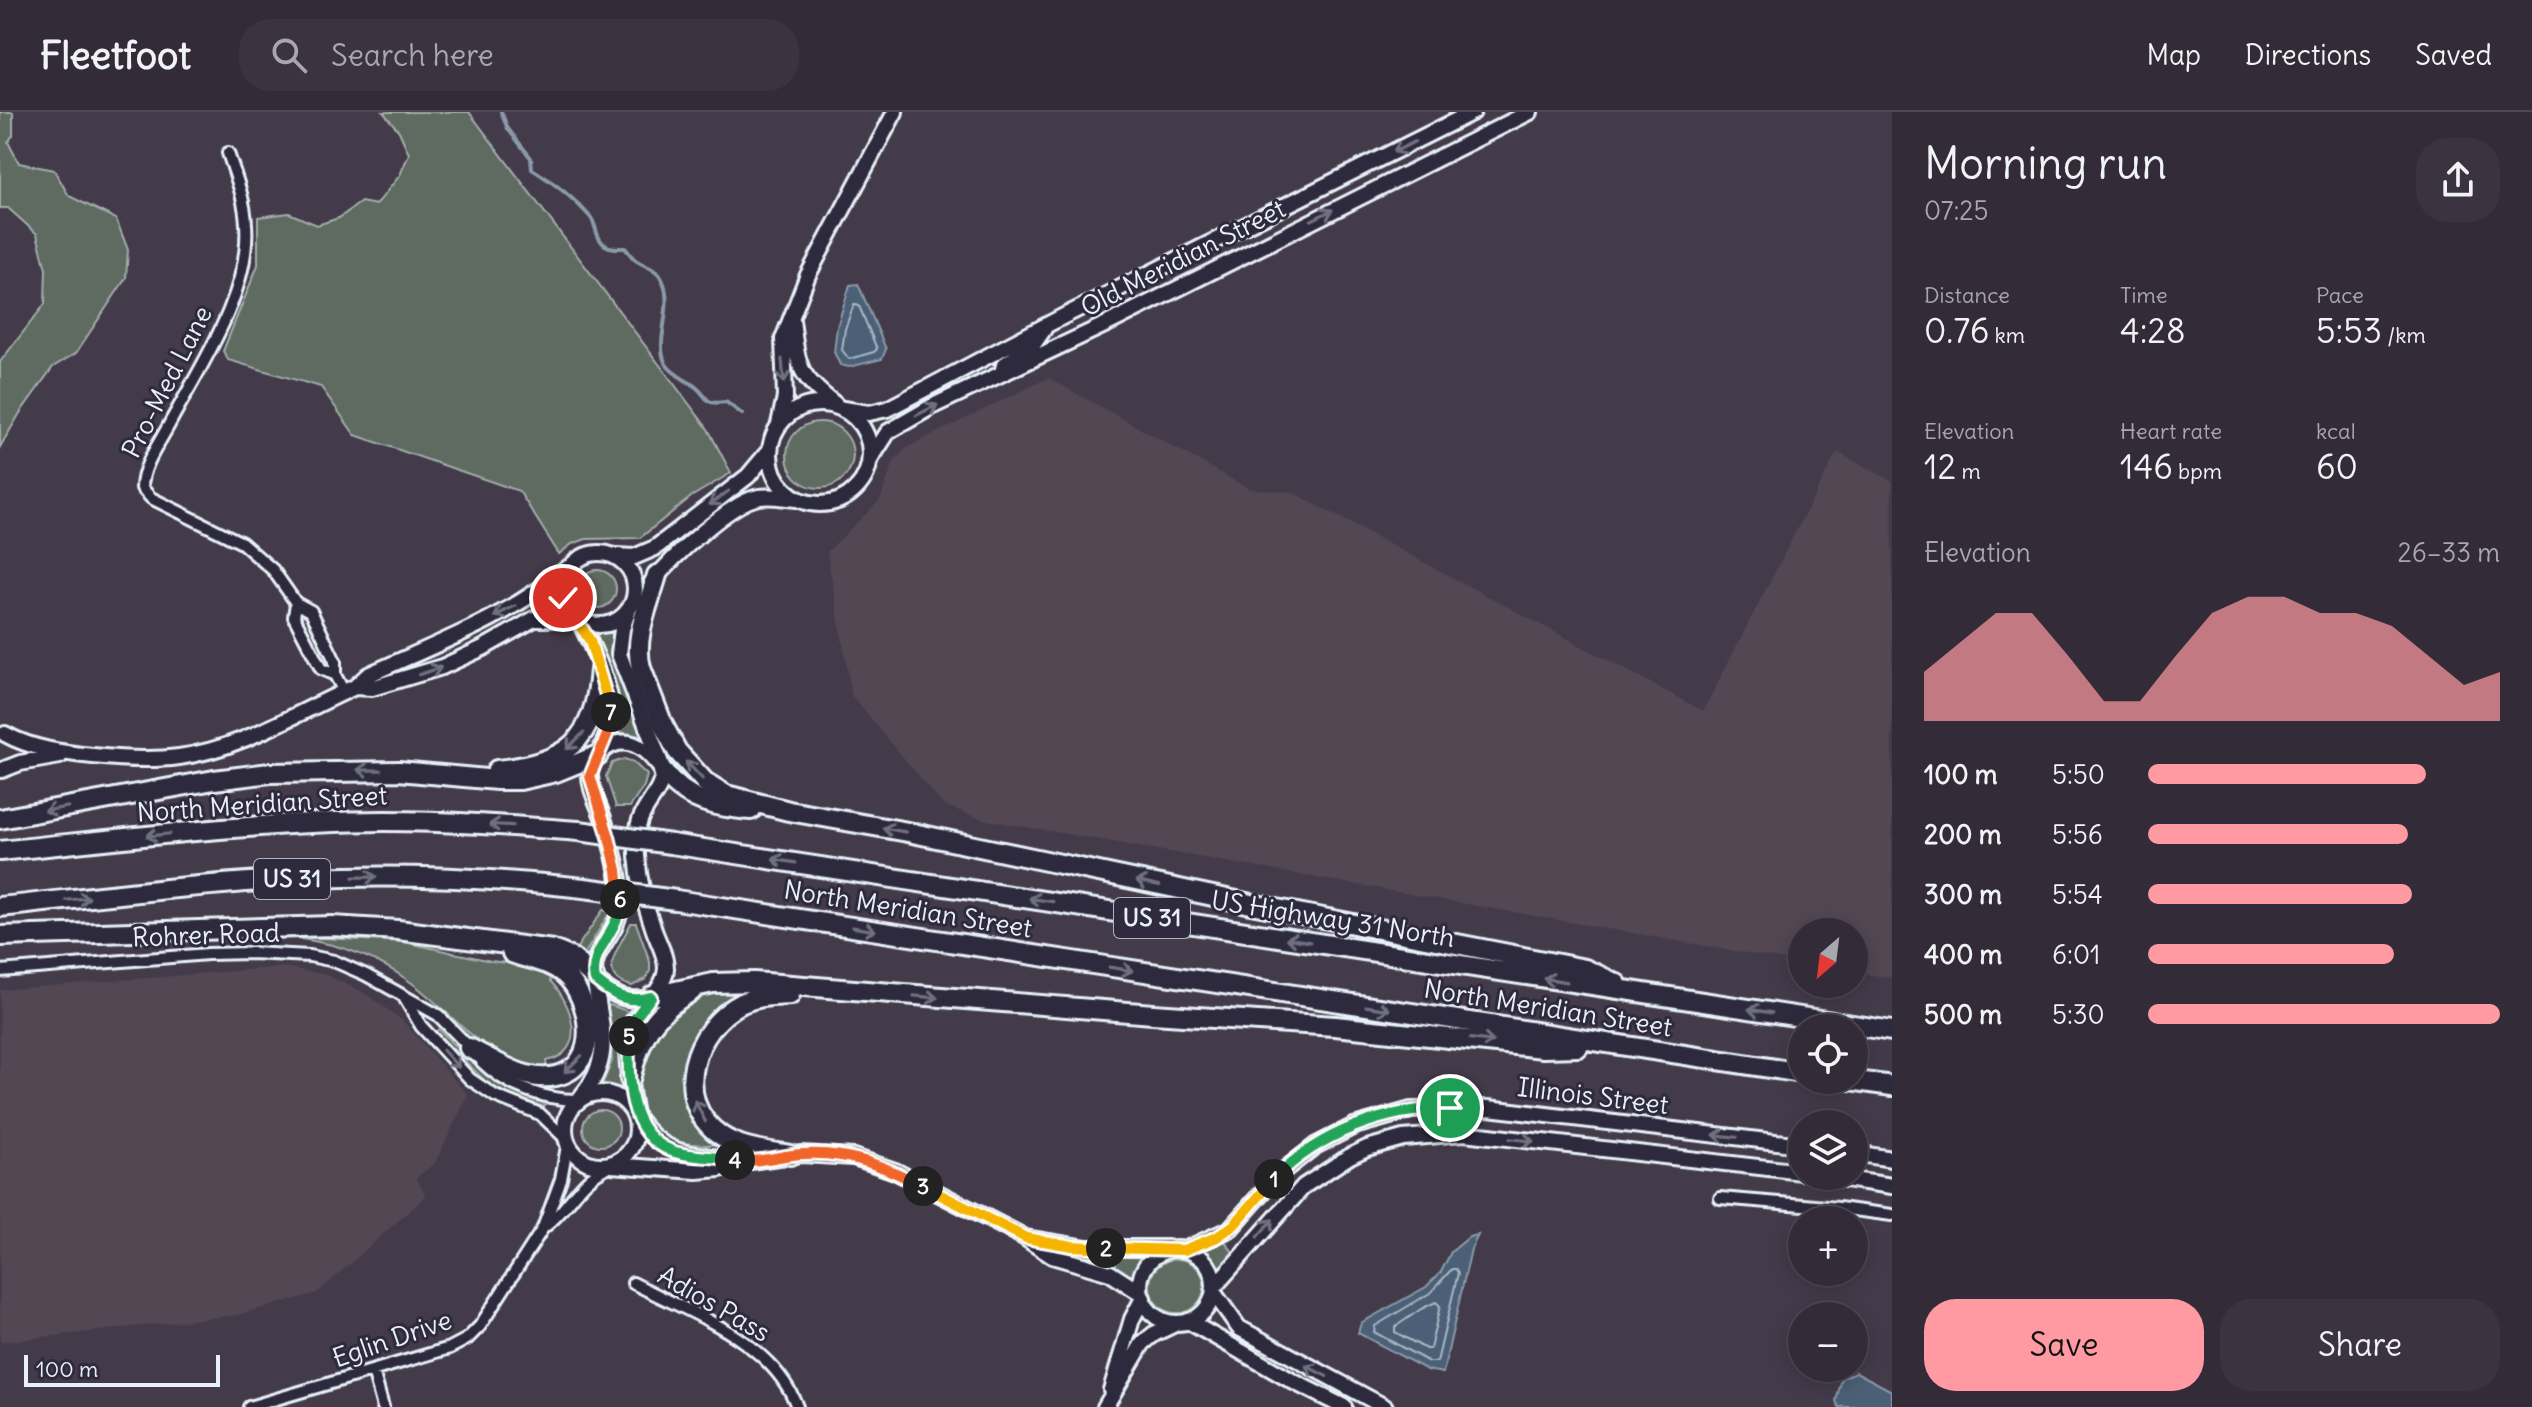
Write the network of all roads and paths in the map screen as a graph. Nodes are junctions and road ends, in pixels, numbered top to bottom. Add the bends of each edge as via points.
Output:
1 (895, 112) edge
2 (1473, 112) edge
3 (1530, 112) edge
4 (228, 153) dead end
5 (1240, 228) junction
6 (1253, 250) junction
7 (792, 320) junction
8 (1047, 326) junction
9 (1001, 375) junction
10 (841, 408) junction
11 (779, 424) junction
12 (769, 451) junction
13 (870, 460) junction
14 (796, 499) junction
15 (612, 555) junction
16 (569, 567) junction
17 (657, 575) junction
18 (296, 603) junction
19 (630, 608) junction
20 (578, 619) junction
21 (600, 670) junction
22 (335, 675) junction
23 (349, 689) junction
24 (2, 730) edge
25 (76, 755) junction
26 (599, 755) junction
27 (663, 771) junction
28 (1, 772) edge
29 (447, 773) junction
30 (789, 811) junction
31 (0, 819) edge
32 (671, 844) joint
33 (0, 851) edge
34 (0, 907) edge
35 (0, 936) edge
36 (484, 941) junction
37 (0, 971) edge
38 (594, 979) junction
39 (705, 984) junction
40 (848, 990) junction
41 (1632, 992) junction
42 (651, 996) junction
43 (403, 998) junction
44 (1892, 1031) edge
45 (1625, 1046) junction
46 (469, 1048) junction
47 (1788, 1071) edge
48 (630, 1079) junction
49 (1868, 1083) edge
50 (1892, 1086) edge
51 (579, 1099) junction
52 (635, 1116) junction
53 (568, 1141) junction
54 (1788, 1143) edge
55 (790, 1155) junction
56 (1868, 1155) edge
57 (1892, 1159) edge
58 (744, 1162) junction
59 (610, 1165) junction
60 (1788, 1170) edge
61 (1868, 1182) edge
62 (1892, 1186) edge
63 (1720, 1198) dead end
64 (1892, 1215) edge
65 (543, 1228) junction
66 (1026, 1238) junction
67 (1180, 1249) junction
68 (633, 1283) dead end
69 (1214, 1290) junction
70 (1142, 1296) junction
71 (1183, 1322) junction
72 (373, 1371) junction
73 (1108, 1401) edge
74 (1381, 1406) edge
75 (249, 1407) edge
76 (383, 1407) edge
77 (797, 1407) edge
78 (1344, 1407) edge

1 - 7 street via 808,275
2 -> 5 street, Old Meridian Street
6 -> 3 street, Old Meridian Street
4 - 18 street, Pro-Med Lane via 246,222 241,281 148,465 142,488 151,498 251,549
5 - 6 street
5 - 8 street, Old Meridian Street
6 - 9 street, Old Meridian Street
7 - 10 street via 800,369
7 -> 11 street via 783,339 785,397
8 - 9 street via 1033,345 1004,365
8 - 10 street, Old Meridian Street via 887,409 869,413
13 -> 9 street, Old Meridian Street via 883,437 899,424
10 - 11 street via 810,404
10 - 13 street via 866,434
11 - 12 street
12 - 14 street via 776,479
12 -> 15 street via 748,476 655,548 634,557
13 - 14 street via 860,485 841,500 818,504
14 - 17 street via 763,496 746,501
15 - 16 street via 584,556
15 - 19 street via 633,576
16 - 20 street via 563,598
16 -> 23 street via 514,607 368,675
17 - 19 street
30 -> 17 highway via 719,792 672,744 638,657
18 - 22 street, Pro-Med Lane via 311,611 335,661
18 - 22 street, Pro-Med Lane via 294,617 321,669
19 - 20 street via 611,624
19 - 27 street via 619,654
20 - 21 street
23 -> 20 street via 372,688 442,667 534,619
21 - 26 street via 612,718
21 -> 29 highway via 591,720 566,750 523,766
22 - 23 street, Pro-Med Lane
23 - 25 street via 203,753 135,760
24 - 25 street via 33,746
24 - 28 street via 8,747
25 - 28 street via 44,758
26 - 27 street via 614,744 632,744
26 - 29 highway via 520,780
26 - 38 street via 591,768 591,784 617,870 620,906 595,958
27 - 30 highway via 680,790 709,805
27 - 42 street via 637,839 647,909 666,964
29 -> 31 highway via 270,773
41 -> 30 highway via 1585,969
32 -> 33 highway, North Meridian Street / US 31, bridge via 452,822 308,824
41 -> 32 highway, US Highway 31 North / US 31
34 -> 45 highway, North Meridian Street / US 31, bridge via 311,878 482,879 676,900
35 - 36 highway via 306,925
36 - 38 highway via 557,951 579,962
36 -> 46 highway via 550,965 574,983 585,1010 587,1038 578,1062 550,1077 521,1073
37 - 43 street, Rohrer Road via 208,954 294,954 344,965
38 - 42 street via 621,998
38 - 51 street via 603,1055 598,1074
39 - 40 highway
39 - 42 highway
39 - 48 highway via 654,1019
40 -> 45 highway via 1375,1029 1543,1048
55 -> 40 highway via 735,1144 710,1127 694,1096 697,1052 712,1027 742,1003 763,996
44 -> 41 highway, US Highway 31 North / US 31
42 - 48 street via 629,1032
43 - 46 street, Rohrer Road via 438,1015
43 -> 53 street, Rohrer Road via 470,1079 495,1096 540,1114
45 - 47 highway, North Meridian Street / US 31
46 - 51 street, Rohrer Road via 514,1084 549,1098
48 - 52 street
49 - 50 highway
51 - 52 street via 610,1094
51 - 53 street via 566,1121
52 - 58 street via 673,1151
52 - 59 street via 630,1148
53 - 59 street via 584,1162
53 - 65 street, Eglin Drive
54 -> 67 street, Illinois Street via 1488,1108 1411,1110 1354,1126 1315,1146 1278,1175 1230,1229
55 - 58 street
55 - 66 street via 825,1153 872,1162
56 - 57 street
58 - 59 street via 697,1171
59 - 65 street, Eglin Drive via 582,1184
69 -> 60 street, Illinois Street via 1304,1186 1350,1156 1403,1138 1464,1133
61 - 62 street
63 - 64 street
65 - 72 street, Eglin Drive via 472,1335 450,1348
66 - 67 street via 1087,1248
66 - 70 street via 1052,1256 1110,1273
67 - 69 street via 1205,1261
67 - 70 street via 1157,1255 1147,1264
68 - 77 street, Adios Pass via 762,1354 782,1377
69 - 71 street via 1205,1311
74 -> 69 street via 1245,1331
70 - 71 street via 1158,1317
70 - 73 street
71 - 73 street via 1143,1343
71 - 78 street
72 - 75 street, Eglin Drive
72 - 76 street

